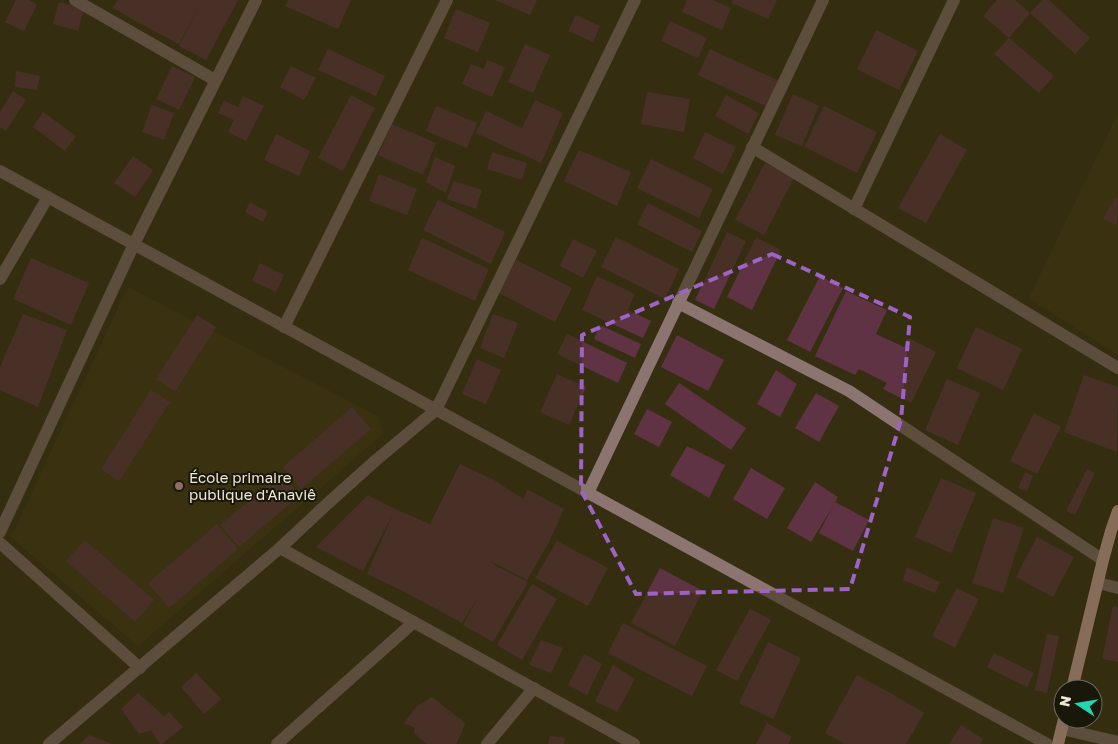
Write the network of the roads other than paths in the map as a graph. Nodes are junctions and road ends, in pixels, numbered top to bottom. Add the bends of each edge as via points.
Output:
1 (75, 0) edge
2 (256, 0) edge
3 (447, 0) edge
4 (635, 0) edge
5 (823, 0) edge
6 (954, 0) edge
7 (215, 80) junction
8 (752, 147) junction
9 (0, 171) edge
10 (48, 197) junction
11 (854, 209) junction
12 (134, 244) junction
13 (0, 279) edge
14 (678, 303) junction
15 (284, 327) junction
16 (1118, 368) edge
17 (436, 410) junction
18 (588, 493) junction
19 (1118, 511) edge
20 (0, 532) edge
21 (0, 542) edge
22 (280, 548) junction
23 (1102, 560) junction
24 (1098, 583) junction
25 (1118, 588) edge
26 (414, 622) junction
27 (140, 668) junction
28 (1074, 679) edge
29 (534, 688) junction
30 (1062, 729) edge
31 (1078, 729) edge
32 (1118, 742) edge
33 (49, 744) edge
34 (277, 744) edge
35 (487, 744) edge
36 (634, 744) edge
37 (1047, 744) edge
38 (1058, 744) edge

1 - 7 street
2 - 7 street
3 - 15 street
4 - 17 street
5 - 8 street
6 - 11 street
7 - 12 street
8 - 11 street
8 - 14 street
9 - 10 street
10 - 12 street
10 - 13 street
11 - 16 street
12 - 15 street
12 - 20 street
14 - 18 street
14 - 23 street via 849,391
15 - 17 street
17 - 18 street
17 - 22 street
18 - 37 street
19 - 23 main road
21 - 27 street
22 - 26 street
22 - 27 street
23 - 24 main road
24 - 25 street
24 - 28 main road
26 - 29 street
26 - 34 street
27 - 33 street
29 - 35 street
29 - 36 street
30 - 38 main road
31 - 32 street

